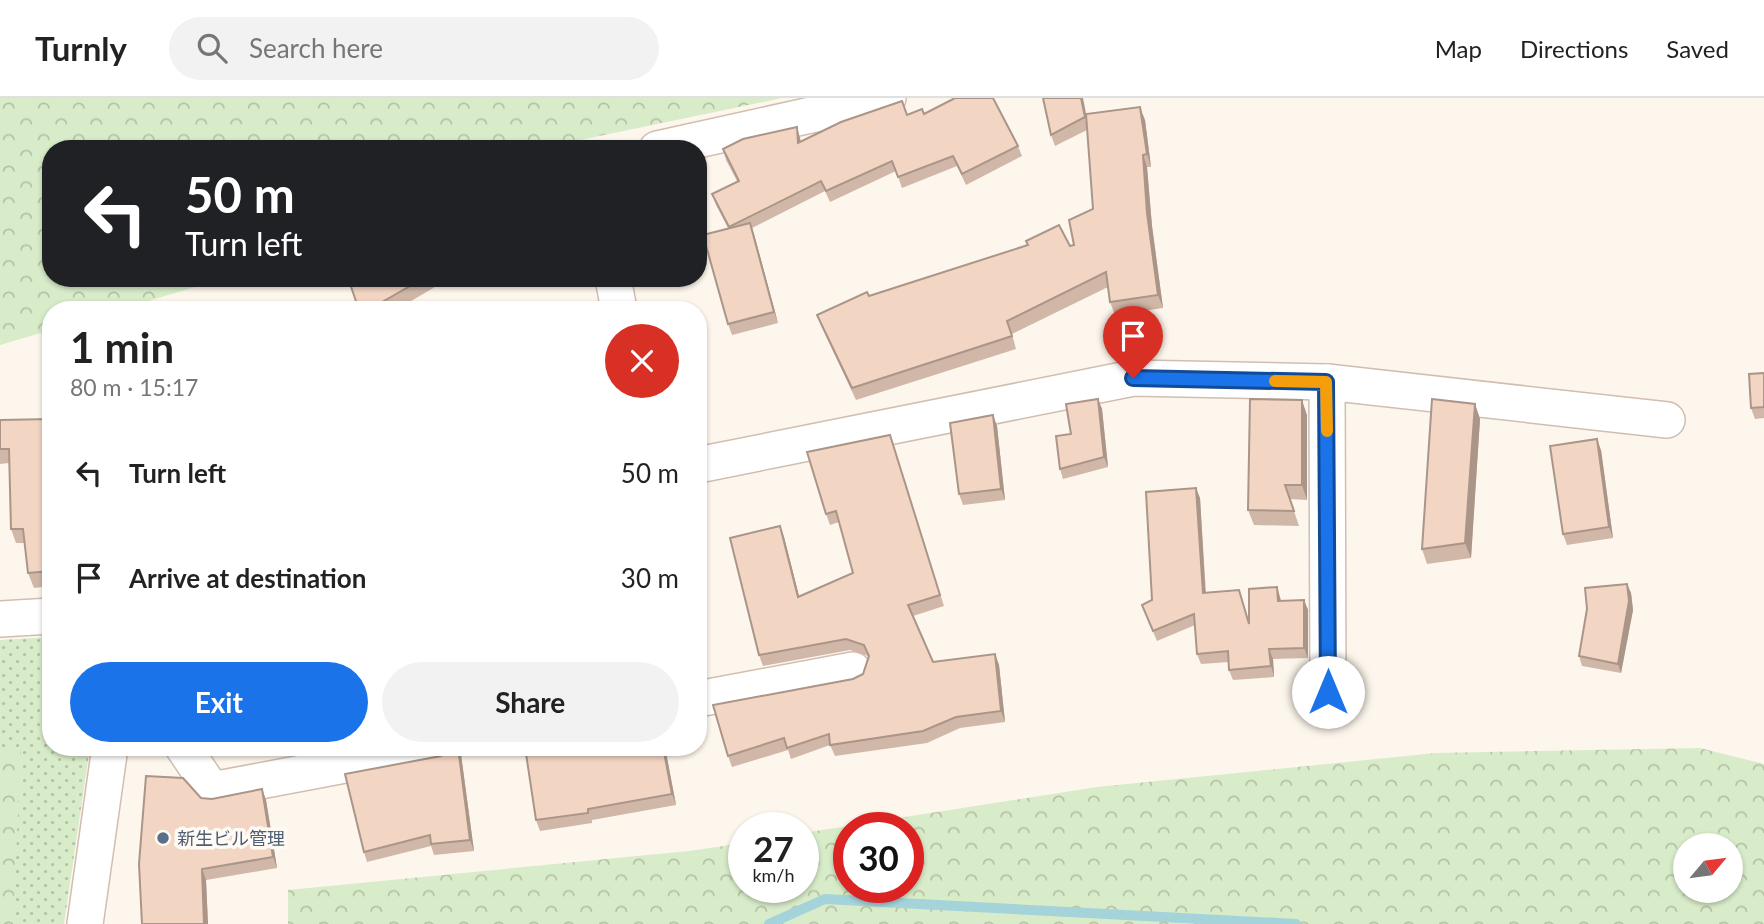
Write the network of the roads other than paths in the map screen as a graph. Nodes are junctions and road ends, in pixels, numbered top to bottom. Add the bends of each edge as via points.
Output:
1 (888, 98) edge
2 (698, 140) edge
3 (1326, 382) junction
4 (1667, 420) dead end
5 (707, 463) edge
6 (42, 617) edge
7 (0, 619) edge
8 (853, 670) dead end
9 (1328, 692) dead end
10 (707, 697) edge
11 (109, 756) edge
12 (189, 756) edge
13 (392, 756) edge
14 (85, 924) edge

1 - 2 street
3 - 4 street
3 - 5 street via 1133,378
3 - 9 street
6 - 7 street
8 - 10 street
11 - 14 street
12 - 13 street via 212,790

